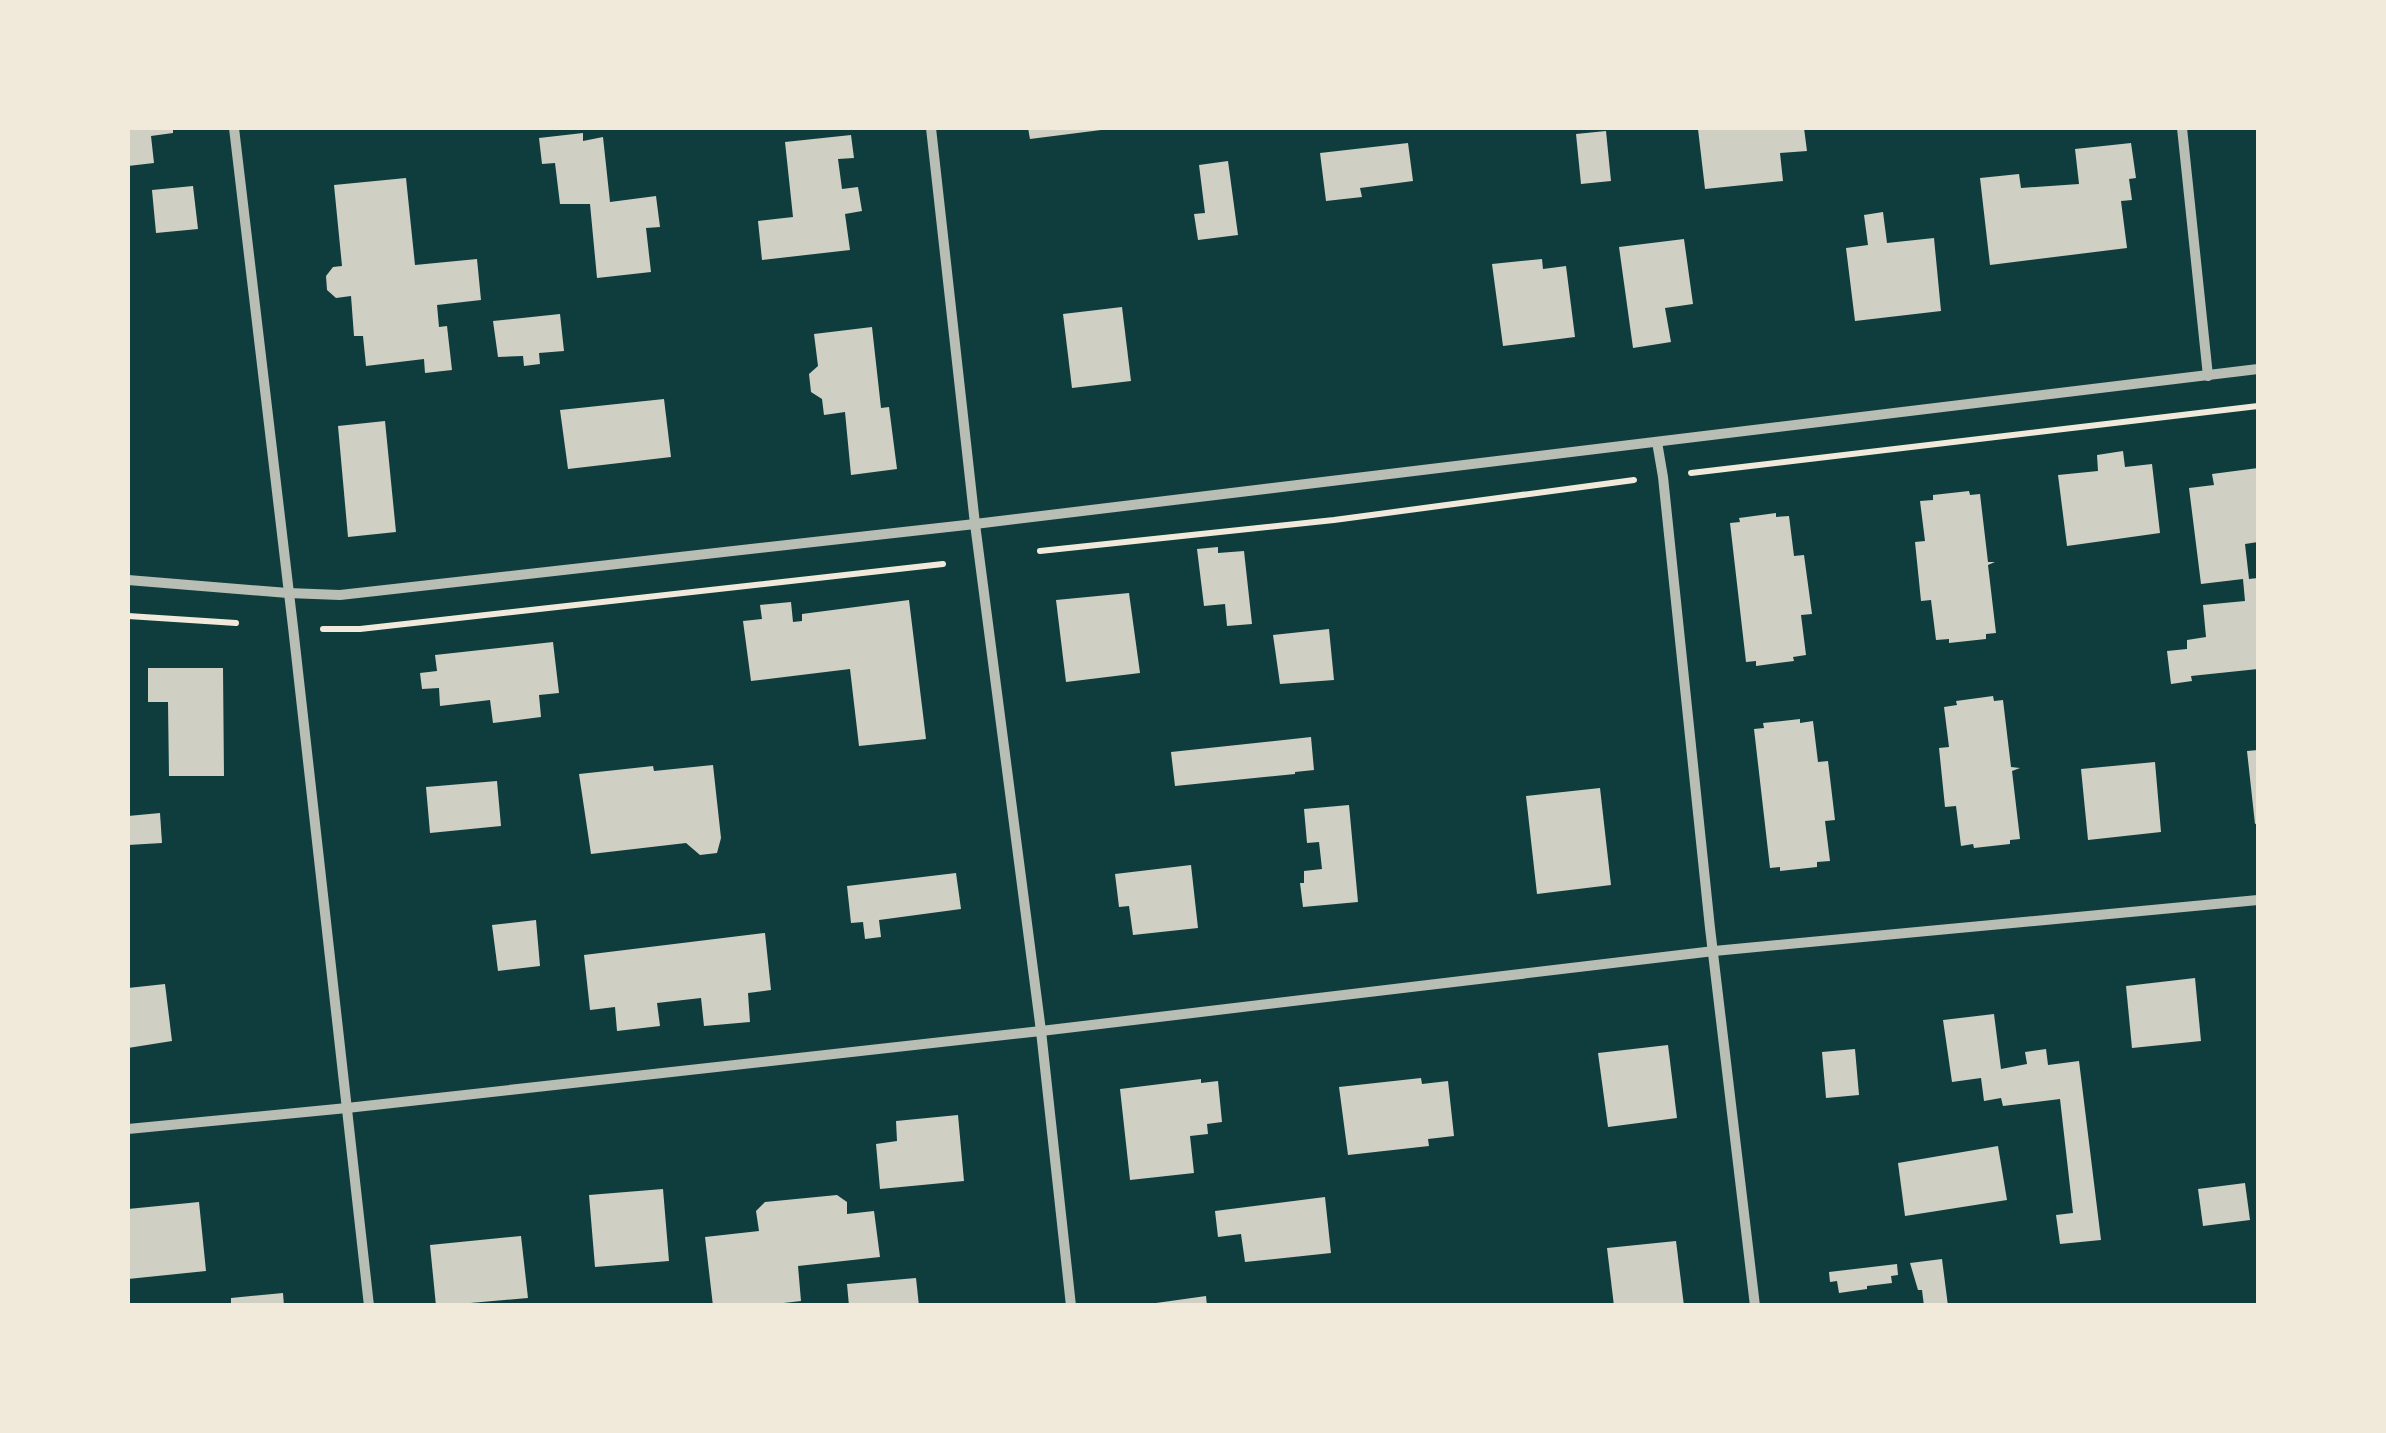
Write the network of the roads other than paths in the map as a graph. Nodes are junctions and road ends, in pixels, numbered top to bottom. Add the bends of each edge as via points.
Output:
1 (234, 128) edge
2 (931, 128) edge
3 (2182, 128) edge
4 (2258, 369) edge
5 (2208, 376) junction
6 (1658, 442) junction
7 (975, 524) junction
8 (128, 580) edge
9 (288, 593) junction
10 (2258, 900) edge
11 (1714, 951) junction
12 (1041, 1030) junction
13 (347, 1108) junction
14 (128, 1129) edge
15 (369, 1306) edge
16 (1071, 1306) edge
17 (1755, 1306) edge

1 - 9 street
2 - 7 street
3 - 5 street
4 - 5 street
5 - 6 street
6 - 7 street
6 - 11 street
7 - 9 street via 340,595
7 - 12 street
8 - 9 street
9 - 13 street
10 - 11 street
11 - 12 street
11 - 17 street
12 - 13 street
12 - 16 street
13 - 14 street
13 - 15 street

